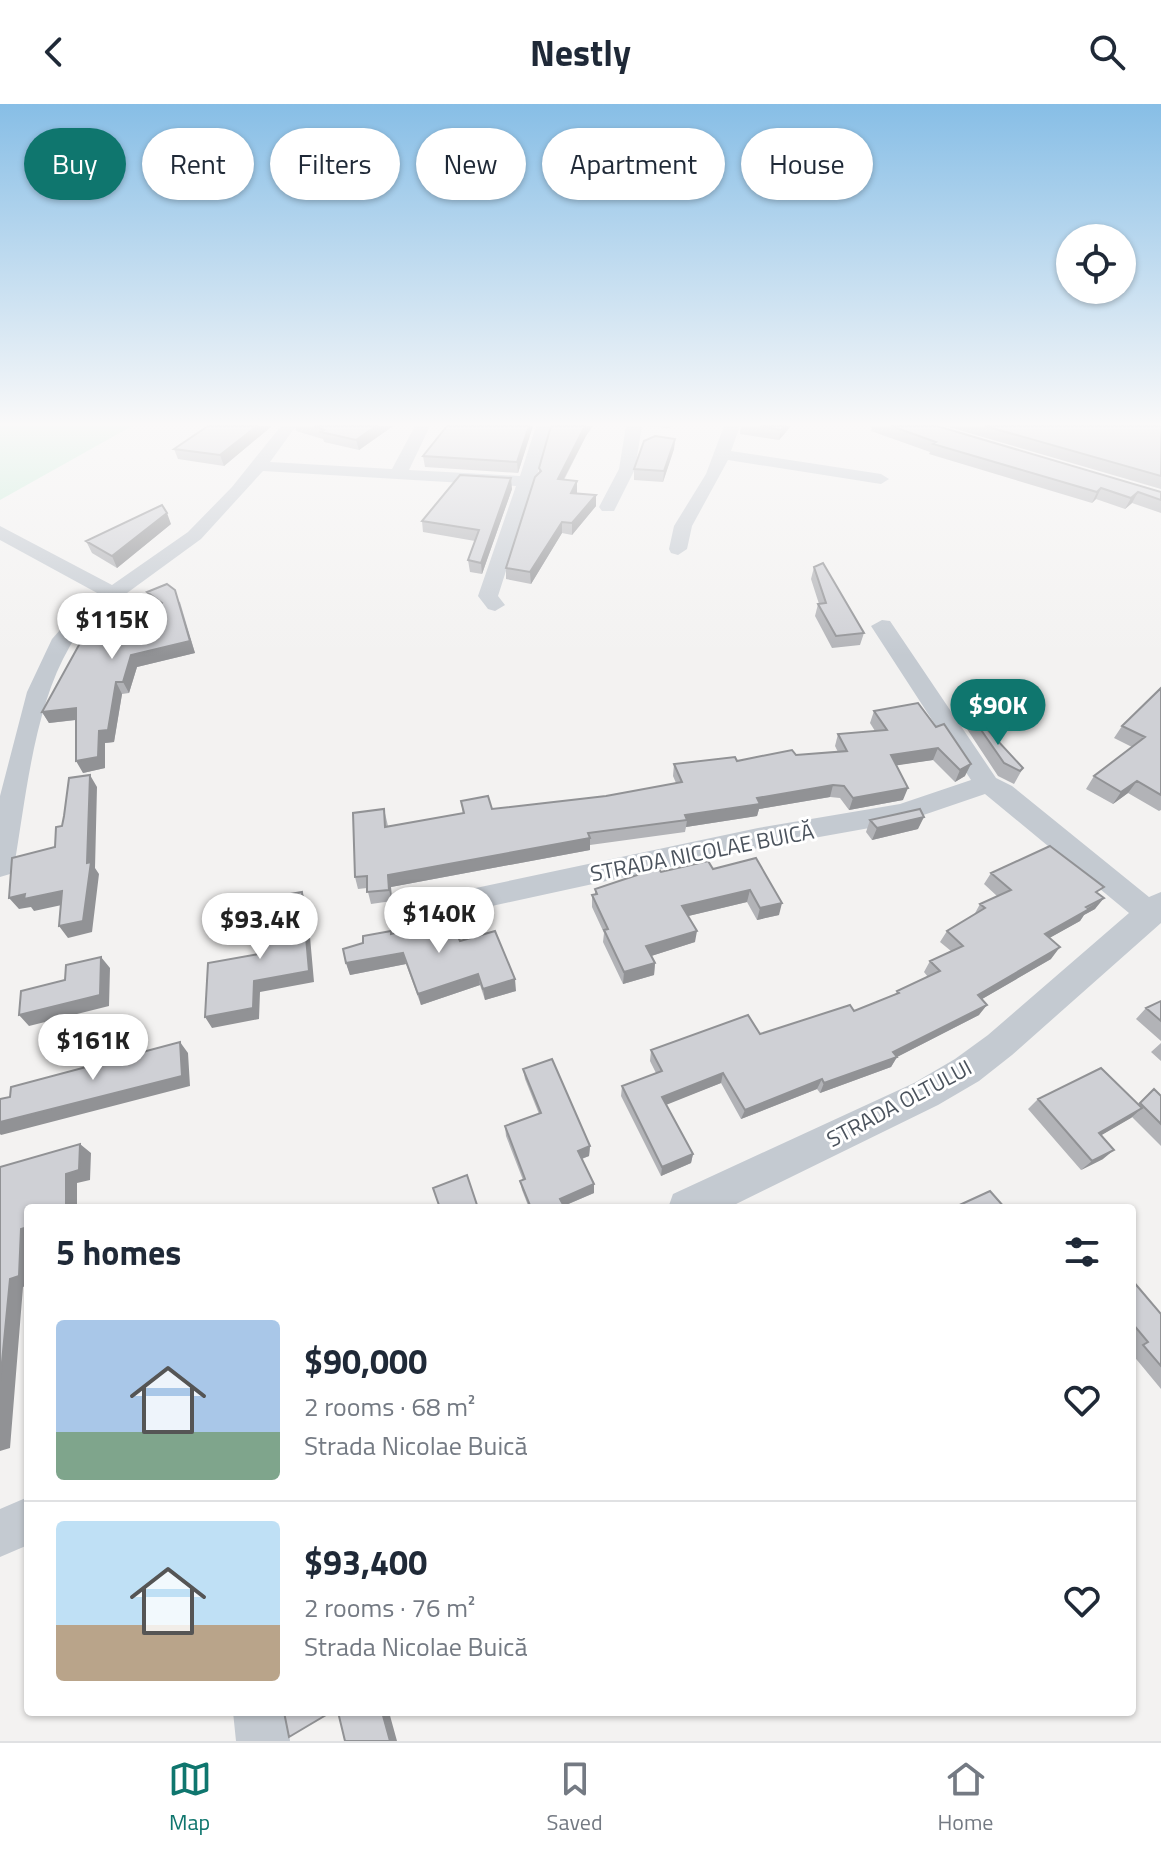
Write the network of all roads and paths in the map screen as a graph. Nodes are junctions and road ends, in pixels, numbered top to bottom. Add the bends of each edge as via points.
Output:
1 (225, 502) edge
2 (521, 502) edge
3 (610, 502) edge
4 (696, 502) edge
5 (608, 507) dead end
6 (0, 532) edge
7 (678, 549) dead end
8 (113, 593) junction
9 (495, 605) dead end
10 (154, 616) edge
11 (882, 626) dead end
12 (987, 784) junction
13 (0, 867) edge
14 (1156, 909) edge
15 (414, 912) dead end
16 (695, 1204) edge
17 (24, 1523) edge
18 (0, 1533) edge
19 (260, 1716) edge
20 (263, 1741) edge

1 - 8 street via 195,534
2 - 9 street via 488,596
3 - 5 street
4 - 7 street
6 - 8 street
8 - 10 street
8 - 13 street via 73,626 49,664
11 - 12 street
12 - 14 street
12 - 15 street, STRADA NICOLAE BUICĂ via 903,813 758,838
14 - 16 street, STRADA OLTULUI via 967,1070
17 - 18 street
19 - 20 street

